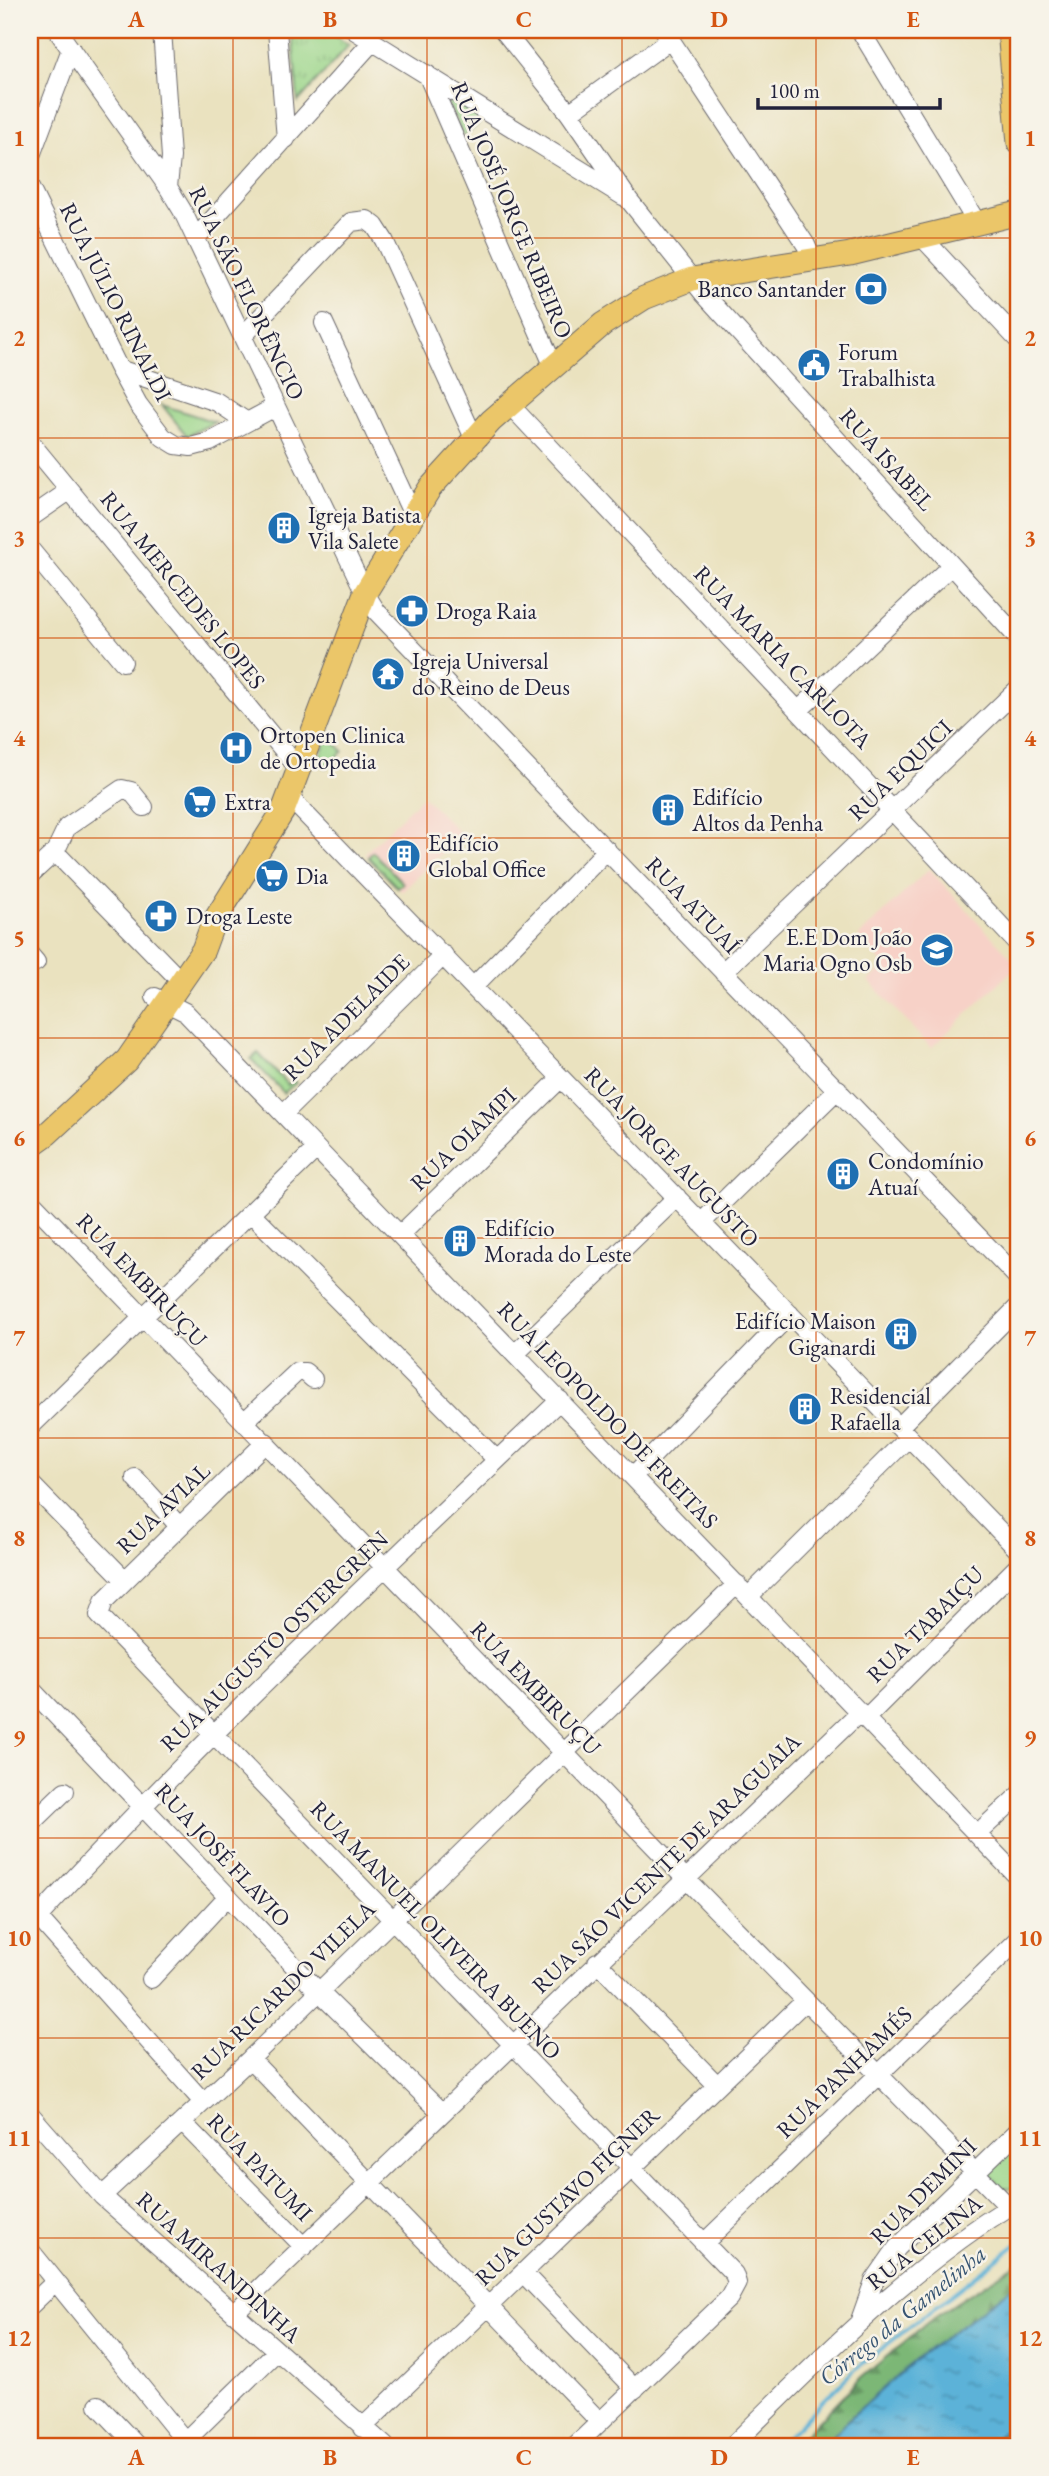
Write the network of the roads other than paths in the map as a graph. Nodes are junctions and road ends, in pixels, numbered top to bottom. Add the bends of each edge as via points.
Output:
1 (57, 30) edge
2 (162, 30) edge
3 (277, 30) edge
4 (354, 30) edge
5 (503, 30) edge
6 (860, 30) edge
7 (1009, 30) edge
8 (667, 35) edge
9 (372, 42) junction
10 (71, 49) junction
11 (427, 74) junction
12 (569, 113) junction
13 (286, 139) junction
14 (1019, 144) edge
15 (30, 158) edge
16 (169, 187) junction
17 (30, 188) edge
18 (629, 200) junction
19 (1019, 210) edge
20 (977, 223) junction
21 (922, 237) junction
22 (196, 238) junction
23 (813, 261) junction
24 (692, 279) junction
25 (324, 323) dead end
26 (243, 336) junction
27 (1019, 341) edge
28 (552, 365) junction
29 (119, 369) junction
30 (509, 404) junction
31 (275, 407) junction
32 (247, 422) junction
33 (474, 438) junction
34 (30, 442) edge
35 (69, 491) junction
36 (412, 513) junction
37 (30, 519) edge
38 (30, 549) edge
39 (951, 566) junction
40 (365, 593) junction
41 (1019, 639) edge
42 (123, 662) dead end
43 (1019, 688) edge
44 (799, 710) junction
45 (299, 769) junction
46 (289, 797) junction
47 (144, 807) dead end
48 (895, 810) junction
49 (607, 850) junction
50 (55, 852) junction
51 (30, 875) edge
52 (213, 923) junction
53 (1019, 945) edge
54 (444, 955) junction
55 (172, 972) junction
56 (723, 972) junction
57 (474, 986) junction
58 (162, 999) junction
59 (561, 1078) junction
60 (838, 1090) junction
61 (283, 1114) junction
62 (30, 1130) edge
63 (30, 1146) edge
64 (316, 1149) junction
65 (677, 1197) junction
66 (30, 1200) edge
67 (251, 1213) junction
68 (701, 1223) junction
69 (400, 1235) junction
70 (1016, 1269) edge
71 (1019, 1306) edge
72 (790, 1314) junction
73 (142, 1317) junction
74 (515, 1354) junction
75 (313, 1379) dead end
76 (560, 1400) junction
77 (245, 1421) junction
78 (30, 1427) edge
79 (904, 1432) junction
80 (266, 1442) junction
81 (497, 1460) junction
82 (633, 1476) junction
83 (135, 1478) dead end
84 (30, 1483) edge
85 (179, 1526) junction
86 (1019, 1551) edge
87 (1019, 1565) edge
88 (386, 1566) junction
89 (125, 1580) junction
90 (743, 1590) junction
91 (99, 1612) joint
92 (30, 1688) edge
93 (863, 1715) junction
94 (212, 1734) junction
95 (562, 1751) junction
96 (65, 1791) dead end
97 (1019, 1795) edge
98 (141, 1805) junction
99 (30, 1825) edge
100 (977, 1834) junction
101 (685, 1878) junction
102 (1019, 1878) edge
103 (228, 1897) junction
104 (391, 1919) junction
105 (34, 1921) edge
106 (1019, 1939) edge
107 (597, 1962) junction
108 (151, 1979) dead end
109 (318, 1991) junction
110 (805, 2001) junction
111 (512, 2045) junction
112 (250, 2059) junction
113 (876, 2074) junction
114 (718, 2085) junction
115 (203, 2102) junction
116 (442, 2113) junction
117 (30, 2114) edge
118 (182, 2122) junction
119 (1019, 2130) edge
120 (631, 2168) junction
121 (975, 2173) junction
122 (370, 2184) junction
123 (102, 2196) junction
124 (1014, 2204) edge
125 (704, 2243) junction
126 (304, 2247) junction
127 (30, 2250) edge
128 (523, 2273) junction
129 (54, 2283) junction
130 (30, 2306) edge
131 (489, 2306) junction
132 (234, 2313) junction
133 (859, 2323) junction
134 (277, 2351) junction
135 (635, 2389) junction
136 (98, 2405) dead end
137 (600, 2422) junction
138 (362, 2428) junction
139 (184, 2445) edge
140 (137, 2446) edge
141 (385, 2446) edge
142 (575, 2446) edge
143 (732, 2446) edge

1 - 10 street, RUA SÃO FLORÊNCIO
2 - 16 street via 172,158
3 - 13 street
4 - 9 street
5 - 12 street, RUA ISABEL
6 - 20 street
7 - 14 main road
8 - 12 street
8 - 23 street
9 - 11 street
9 - 13 street
10 - 15 street
10 - 16 street, RUA SÃO FLORÊNCIO
11 - 18 street
11 - 28 street, RUA JOSÉ JORGE RIBEIRO
12 - 18 street, RUA ISABEL
13 - 22 street
16 - 22 street, RUA SÃO FLORÊNCIO
17 - 29 street, RUA JÚLIO RINALDI
18 - 24 street, RUA ISABEL
19 - 20 main road
20 - 21 main road
21 - 23 main road
21 - 27 street
22 - 26 street, RUA SÃO FLORÊNCIO
23 - 24 main road
24 - 28 main road via 621,311
24 - 39 street, RUA ISABEL
25 - 36 street
26 - 31 street, RUA SÃO FLORÊNCIO
26 - 33 street via 351,222 367,220 384,240
28 - 30 main road
29 - 32 street via 217,402
29 - 32 street, RUA JÚLIO RINALDI via 148,419 176,445 210,442
30 - 33 main road
30 - 44 street, RUA MARIA CARLOTA
31 - 32 street, RUA JÚLIO RINALDI
31 - 40 street, RUA SÃO FLORÊNCIO
33 - 36 main road
34 - 35 street, RUA MERCEDES LOPES
35 - 37 street
35 - 45 street, RUA MERCEDES LOPES
36 - 40 main road
38 - 42 street
39 - 41 street, RUA ISABEL
39 - 44 street
40 - 45 main road
40 - 49 street, RUA ATUAÍ via 377,612
43 - 48 street, RUA EQUICI
44 - 48 street, RUA MARIA CARLOTA
45 - 46 main road
46 - 52 main road
46 - 54 street, RUA JORGE AUGUSTO
47 - 50 street via 131,791 122,789 67,827
48 - 53 street, RUA MARIA CARLOTA
48 - 56 street, RUA EQUICI
49 - 56 street, RUA ATUAÍ
49 - 57 street
50 - 51 street
50 - 55 street
52 - 55 main road
52 - 58 main road via 203,950
54 - 57 street, RUA JORGE AUGUSTO
54 - 61 street, RUA ADELAIDE
55 - 58 main road
56 - 60 street, RUA ATUAÍ
57 - 59 street, RUA JORGE AUGUSTO
58 - 61 street, RUA LEOPOLDO DE FREITAS via 186,1012
58 - 62 main road via 98,1069
58 - 63 main road via 132,1053
59 - 65 street, RUA JORGE AUGUSTO
59 - 69 street, RUA OIAMPI
60 - 68 street
60 - 70 street, RUA ATUAÍ
61 - 64 street, RUA LEOPOLDO DE FREITAS
64 - 67 street
64 - 69 street, RUA LEOPOLDO DE FREITAS
65 - 68 street, RUA JORGE AUGUSTO
65 - 74 street
66 - 73 street, RUA EMBIRUÇU
67 - 73 street
67 - 81 street
68 - 72 street, RUA JORGE AUGUSTO
69 - 74 street, RUA LEOPOLDO DE FREITAS
71 - 79 street, RUA RICARDO VILELA
72 - 79 street, RUA JORGE AUGUSTO
72 - 82 street
73 - 77 street, RUA EMBIRUÇU
73 - 78 street
74 - 76 street, RUA LEOPOLDO DE FREITAS
75 - 77 street via 297,1372
76 - 81 street, RUA AUGUSTO OSTERGREN
76 - 82 street, RUA LEOPOLDO DE FREITAS
77 - 80 street, RUA EMBIRUÇU
79 - 86 street, RUA JORGE AUGUSTO
79 - 90 street, RUA RICARDO VILELA
80 - 85 street, RUA AVIAL
80 - 88 street, RUA EMBIRUÇU
81 - 88 street, RUA AUGUSTO OSTERGREN
82 - 90 street, RUA LEOPOLDO DE FREITAS
83 - 85 street
84 - 89 street
85 - 89 street, RUA AVIAL
87 - 93 street, RUA TABAIÇU
88 - 94 street, RUA AUGUSTO OSTERGREN
88 - 95 street, RUA EMBIRUÇU
89 - 91 street, RUA AVIAL
90 - 93 street, RUA LEOPOLDO DE FREITAS
90 - 95 street, RUA RICARDO VILELA
91 - 94 street, RUA MANUEL OLIVEIRA BUENO
92 - 98 street, RUA JOSÉ FLAVIO
93 - 100 street, RUA LEOPOLDO DE FREITAS
93 - 101 street, RUA SÃO VICENTE DE ARAGUAIA
94 - 98 street, RUA AUGUSTO OSTERGREN
94 - 104 street, RUA MANUEL OLIVEIRA BUENO
95 - 101 street, RUA EMBIRUÇU
95 - 104 street, RUA RICARDO VILELA
96 - 99 street
97 - 100 street
98 - 103 street, RUA JOSÉ FLAVIO
98 - 105 street, RUA AUGUSTO OSTERGREN
100 - 102 street, RUA LEOPOLDO DE FREITAS
101 - 107 street, RUA SÃO VICENTE DE ARAGUAIA
101 - 110 street, RUA EMBIRUÇU
103 - 108 street
103 - 109 street, RUA JOSÉ FLAVIO
104 - 109 street, RUA RICARDO VILELA
104 - 111 street, RUA MANUEL OLIVEIRA BUENO
105 - 115 street
106 - 113 street, RUA PANHAMÉS
107 - 111 street, RUA SÃO VICENTE DE ARAGUAIA
107 - 114 street
109 - 112 street, RUA RICARDO VILELA
109 - 116 street, RUA JOSÉ FLAVIO
110 - 113 street, RUA EMBIRUÇU
110 - 114 street, RUA GUSTAVO FIGNER
111 - 116 street, RUA SÃO VICENTE DE ARAGUAIA
111 - 120 street, RUA MANUEL OLIVEIRA BUENO
112 - 115 street, RUA RICARDO VILELA
112 - 122 street
113 - 121 street, RUA EMBIRUÇU
113 - 125 street, RUA PANHAMÉS
114 - 120 street, RUA GUSTAVO FIGNER
115 - 118 street, RUA RICARDO VILELA
116 - 122 street, RUA SÃO VICENTE DE ARAGUAIA
117 - 123 street, RUA MIRANDINHA
118 - 123 street, RUA RICARDO VILELA
118 - 126 street, RUA PATUMI
119 - 121 street, RUA DEMINI
120 - 125 street, RUA MANUEL OLIVEIRA BUENO
120 - 128 street, RUA GUSTAVO FIGNER
121 - 124 street, RUA EMBIRUÇU
121 - 133 street, RUA DEMINI via 883,2265
122 - 126 street, RUA SÃO VICENTE DE ARAGUAIA
122 - 131 street
123 - 132 street, RUA MIRANDINHA
124 - 133 street, RUA CELINA
125 - 135 street, RUA MANUEL OLIVEIRA BUENO via 737,2283 729,2298
126 - 132 street, RUA SÃO VICENTE DE ARAGUAIA
127 - 129 street
128 - 131 street, RUA GUSTAVO FIGNER
128 - 135 street
129 - 130 street
129 - 139 street
131 - 137 street
131 - 138 street, RUA GUSTAVO FIGNER
132 - 134 street, RUA MIRANDINHA
133 - 143 street, RUA DEMINI
134 - 138 street, RUA MIRANDINHA
134 - 139 street
135 - 137 street
136 - 140 street
137 - 142 street
138 - 141 street, RUA MIRANDINHA

